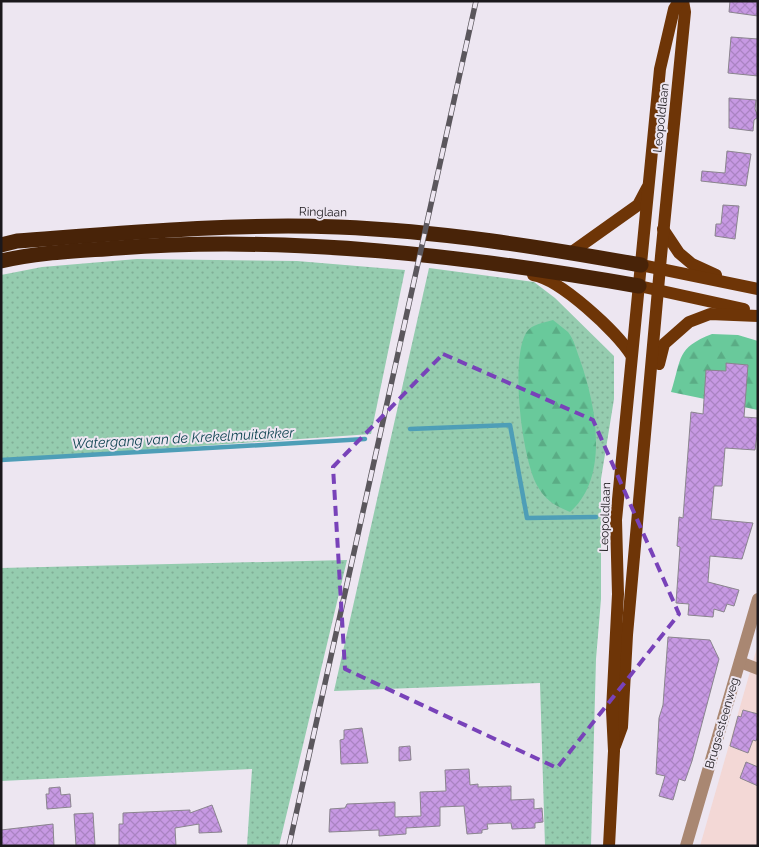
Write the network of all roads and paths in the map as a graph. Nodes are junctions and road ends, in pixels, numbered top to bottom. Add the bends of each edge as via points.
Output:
1 (678, 1) edge
2 (683, 1) edge
3 (649, 185) junction
4 (663, 229) junction
5 (1, 245) edge
6 (572, 252) junction
7 (1, 261) edge
8 (509, 265) junction
9 (641, 265) junction
10 (660, 268) junction
11 (726, 282) junction
12 (639, 286) junction
13 (659, 289) junction
14 (758, 289) edge
15 (758, 315) edge
16 (631, 355) junction
17 (650, 383) junction
18 (758, 599) edge
19 (740, 662) junction
20 (758, 669) edge
21 (614, 751) junction
22 (609, 846) edge
23 (686, 846) edge

1 - 3 main road, Leopoldlaan via 660,69
2 - 4 main road, Leopoldlaan via 685,12
3 - 6 main road via 638,204
3 - 9 main road, Leopoldlaan
4 - 10 main road, Leopoldlaan
4 - 11 main road via 679,253 692,264
5 - 6 highway, Ringlaan via 170,229 303,226 447,235
6 - 9 highway, Ringlaan
7 - 8 highway via 45,254 172,244 233,243 395,252
8 - 12 highway
8 - 16 main road via 519,274 543,276 558,284 615,335
9 - 10 main road
9 - 12 main road, Leopoldlaan
10 - 11 main road
10 - 13 main road, Leopoldlaan
11 - 14 main road
12 - 13 main road
12 - 16 main road, Leopoldlaan
13 - 15 main road
13 - 17 main road, Leopoldlaan
15 - 17 main road via 710,314 690,322 664,344
16 - 21 main road, Leopoldlaan via 616,520 618,594 612,710
17 - 21 main road, Leopoldlaan via 622,727
18 - 19 street, Brugsesteenweg
19 - 20 street
19 - 23 street, Brugsesteenweg
21 - 22 main road, Leopoldlaan

